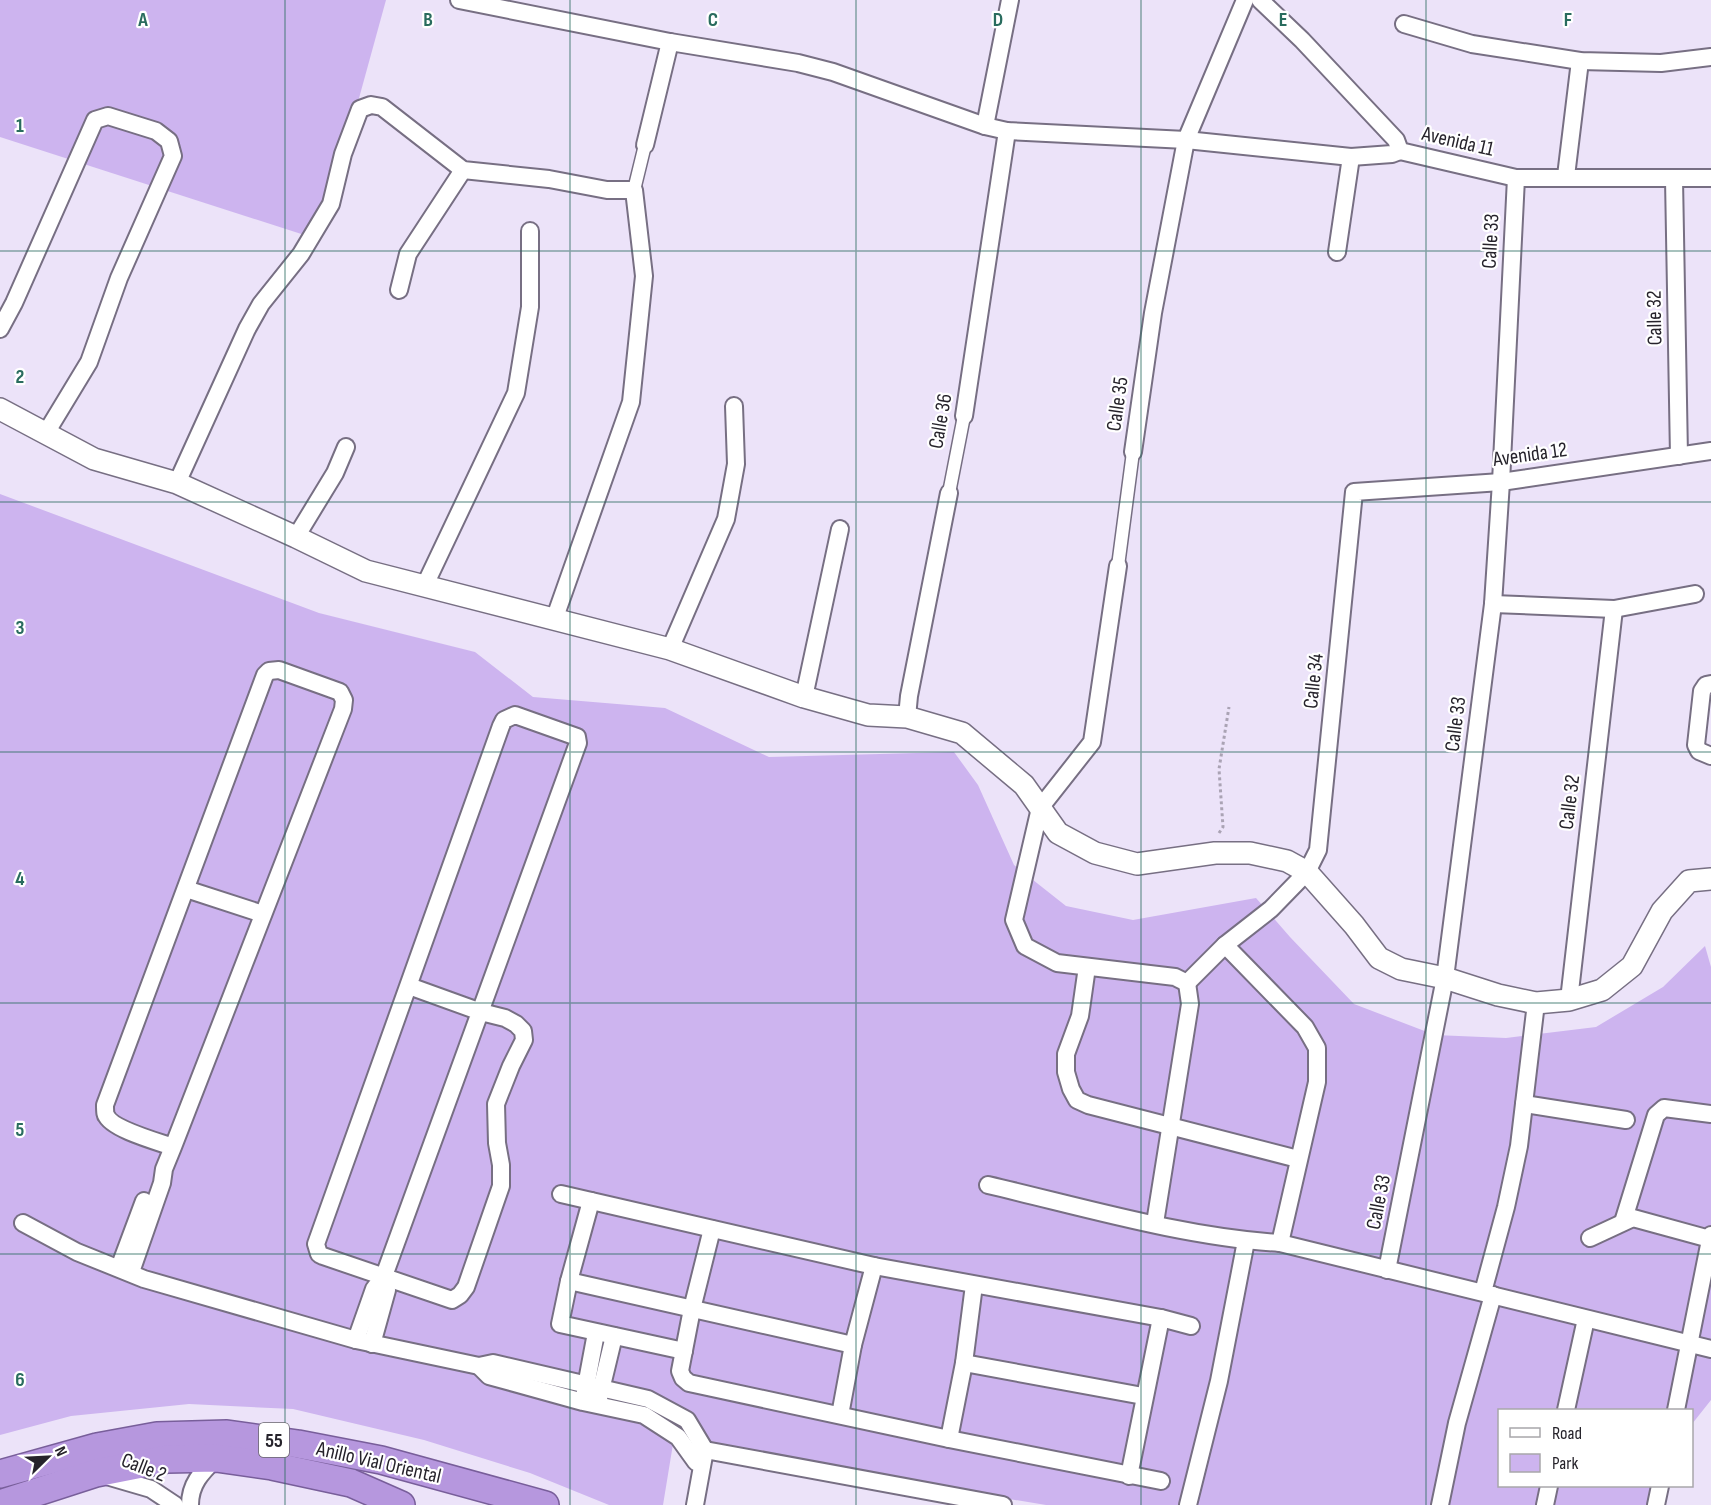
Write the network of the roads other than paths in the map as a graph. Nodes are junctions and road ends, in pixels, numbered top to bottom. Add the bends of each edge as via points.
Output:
1 (459, 0) edge
2 (1010, 0) edge
3 (1245, 0) edge
4 (1260, 0) edge
5 (1404, 24) dead end
6 (670, 42) junction
7 (1711, 57) edge
8 (1580, 61) junction
9 (985, 126) junction
10 (1007, 131) junction
11 (1186, 141) junction
12 (645, 145) joint
13 (1400, 151) junction
14 (1351, 157) junction
15 (463, 170) junction
16 (1566, 176) junction
17 (1516, 177) junction
18 (1711, 178) edge
19 (1674, 179) junction
20 (634, 190) junction
21 (530, 231) dead end
22 (1337, 252) dead end
23 (399, 290) dead end
24 (0, 329) edge
25 (734, 406) dead end
26 (0, 409) edge
27 (964, 416) joint
28 (46, 433) junction
29 (346, 447) dead end
30 (1711, 451) edge
31 (1134, 452) joint
32 (1678, 456) junction
33 (1501, 482) junction
34 (177, 483) junction
35 (1354, 492) joint
36 (949, 493) joint
37 (840, 528) dead end
38 (296, 537) junction
39 (1118, 566) joint
40 (425, 585) junction
41 (1695, 594) dead end
42 (1493, 604) junction
43 (1614, 609) junction
44 (554, 620) junction
45 (669, 649) junction
46 (1711, 684) edge
47 (804, 698) junction
48 (907, 717) junction
49 (1711, 756) edge
50 (1040, 808) junction
51 (1307, 873) junction
52 (1711, 879) edge
53 (186, 889) junction
54 (263, 914) junction
55 (1225, 945) junction
56 (1087, 967) junction
57 (1444, 978) junction
58 (1187, 983) junction
59 (409, 986) junction
60 (1569, 1000) junction
61 (1536, 1003) junction
62 (481, 1012) junction
63 (1524, 1104) junction
64 (1711, 1114) edge
65 (1626, 1120) dead end
66 (1170, 1127) junction
67 (173, 1147) junction
68 (1298, 1159) junction
69 (988, 1185) dead end
70 (561, 1194) dead end
71 (591, 1201) junction
72 (1623, 1222) junction
73 (23, 1223) dead end
74 (1155, 1223) junction
75 (712, 1229) junction
76 (1711, 1237) edge
77 (1590, 1238) dead end
78 (1246, 1241) junction
79 (1280, 1243) junction
80 (874, 1266) junction
81 (124, 1270) junction
82 (1387, 1270) junction
83 (384, 1276) junction
84 (569, 1281) junction
85 (974, 1285) junction
86 (1488, 1294) junction
87 (692, 1309) junction
88 (1161, 1318) junction
89 (1586, 1318) junction
90 (1191, 1326) dead end
91 (596, 1333) junction
92 (614, 1336) junction
93 (364, 1342) junction
94 (1690, 1344) junction
95 (853, 1345) junction
96 (1711, 1349) edge
97 (684, 1351) junction
98 (964, 1363) junction
99 (592, 1395) junction
100 (1143, 1396) junction
101 (1566, 1409) edge
102 (1676, 1409) edge
103 (840, 1415) junction
104 (948, 1439) junction
105 (698, 1451) junction
106 (216, 1458) junction
107 (96, 1473) junction
108 (0, 1474) edge
109 (1129, 1476) junction
110 (1161, 1481) dead end
111 (1549, 1487) edge
112 (1660, 1487) edge
113 (0, 1504) edge
114 (175, 1505) edge
115 (190, 1505) edge
116 (401, 1505) edge
117 (545, 1505) edge
118 (695, 1505) edge
119 (1003, 1505) edge
120 (1188, 1505) edge
121 (1440, 1505) edge
122 (1545, 1505) edge
123 (1656, 1505) edge

1 - 6 street
2 - 9 street
3 - 11 street, Calle 35
4 - 13 street, Avenida 11 via 1396,140
5 - 8 street via 1472,44
6 - 9 street via 833,72
6 - 12 street
7 - 8 street via 1661,63
8 - 16 street
9 - 10 street
10 - 11 street
10 - 27 street, Calle 36
11 - 14 street
11 - 31 street, Calle 35 via 1153,313
12 - 20 street
13 - 14 street
13 - 17 street, Avenida 11
14 - 22 street
15 - 20 street via 607,190
15 - 23 street via 408,254
15 - 34 street via 382,107 360,109 343,154 331,204 247,329
16 - 17 street, Avenida 11
16 - 19 street, Avenida 11
17 - 33 street, Calle 33
18 - 19 street, Avenida 11
19 - 32 street, Calle 32
20 - 44 street via 644,276 631,402
21 - 40 street via 530,307 516,393
24 - 28 street via 95,120 108,116 156,131 169,141 173,156 119,278 89,362
25 - 45 street via 736,464 726,519
26 - 28 street
27 - 36 street, Calle 36
28 - 34 street via 94,459
29 - 38 street
30 - 32 street, Avenida 12
31 - 39 street, Calle 35
32 - 33 street, Avenida 12
33 - 35 street, Avenida 12
33 - 42 street, Calle 33
34 - 38 street
35 - 51 street, Calle 34 via 1318,850
36 - 48 street, Calle 36
37 - 47 street
38 - 40 street via 366,571
39 - 50 street, Calle 35 via 1092,742
40 - 44 street
41 - 43 street
42 - 43 street
42 - 57 street, Calle 33
43 - 60 street, Calle 32
44 - 45 street
45 - 47 street
46 - 49 street via 1702,691 1696,745 1699,752
47 - 48 street via 868,715
48 - 50 street via 962,733 1024,785
50 - 51 street via 1058,833 1095,853 1137,864 1215,853 1250,853 1287,861
50 - 56 street via 1014,921 1025,946 1057,963
51 - 55 street via 1271,909
51 - 57 street via 1379,958 1401,969
52 - 60 street via 1689,881 1669,903 1632,966 1602,990
53 - 54 street
53 - 54 street via 265,675 279,670 340,692 344,700
53 - 67 street via 105,1105 105,1115 120,1128
54 - 67 street
55 - 58 street
55 - 68 street via 1305,1027 1317,1048 1317,1082
56 - 58 street via 1175,977
56 - 66 street via 1080,1016 1066,1054 1071,1089 1077,1100 1088,1105
57 - 61 street
57 - 82 street, Calle 33
58 - 66 street via 1190,1004
59 - 62 street
59 - 62 street via 504,720 515,716 577,736 578,743
59 - 83 street via 316,1244 323,1256
60 - 61 street
61 - 63 street
62 - 83 street
62 - 83 street via 516,1024 523,1031 524,1040 496,1104 501,1186 466,1287 452,1300
63 - 65 street
63 - 86 street via 1520,1146
64 - 72 street via 1664,1108 1656,1115
66 - 68 street
66 - 74 street
67 - 81 street via 164,1169 153,1180
68 - 79 street
69 - 74 street
70 - 71 street
71 - 75 street
71 - 84 street
72 - 76 street via 1633,1218
72 - 77 street
73 - 81 street via 77,1252
74 - 78 street
75 - 80 street
75 - 87 street
76 - 94 street
78 - 79 street
78 - 120 street via 1219,1381
79 - 82 street
80 - 85 street
80 - 95 street
81 - 93 street
82 - 86 street
83 - 93 street via 374,1289
84 - 87 street
84 - 91 street via 560,1323
85 - 88 street
85 - 98 street
86 - 89 street
86 - 121 street
87 - 95 street
87 - 97 street
88 - 90 street
88 - 100 street
89 - 94 street
89 - 101 street
91 - 92 street
91 - 99 street
92 - 97 street
92 - 99 street
93 - 99 street via 479,1366 493,1363
94 - 96 street
94 - 102 street
95 - 103 street
97 - 103 street via 680,1371 689,1383
98 - 100 street
98 - 104 street
99 - 105 street via 648,1399 687,1420
100 - 109 street
103 - 104 street
104 - 109 street
105 - 118 street via 701,1471
105 - 119 street
106 - 107 highway, Anillo Vial Oriental / 55 via 167,1459
106 - 115 street, Calle 2 via 198,1476 190,1492
106 - 116 highway, Anillo Vial Oriental / 55 via 351,1483
107 - 113 highway, Anillo Vial Oriental / 55
107 - 114 street, Calle 2 via 151,1489
108 - 117 highway, Anillo Vial Oriental / 55 via 97,1447 157,1436 227,1434 381,1460
109 - 110 street
111 - 122 street
112 - 123 street

